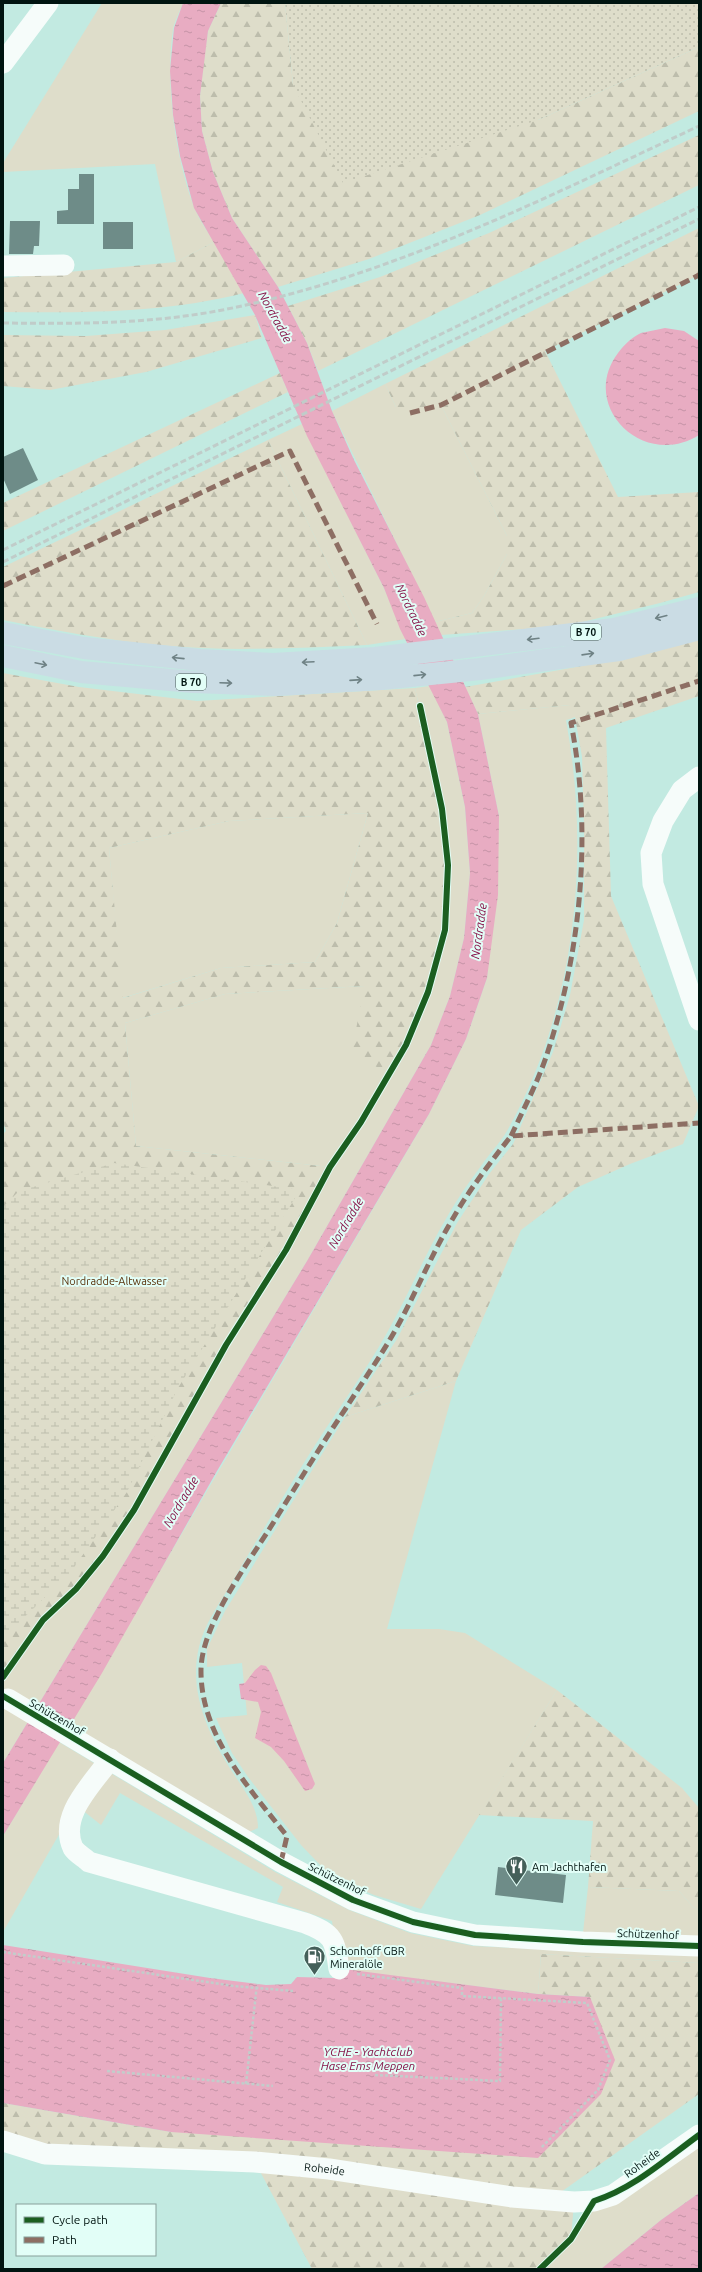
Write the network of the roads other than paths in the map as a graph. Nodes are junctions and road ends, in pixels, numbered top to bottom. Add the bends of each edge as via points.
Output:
1 (48, 3) edge
2 (3, 63) edge
3 (64, 265) dead end
4 (3, 266) edge
5 (699, 608) edge
6 (699, 629) edge
7 (3, 633) edge
8 (3, 656) edge
9 (699, 777) edge
10 (699, 1020) edge
11 (12, 1702) dead end
12 (110, 1759) junction
13 (699, 1946) edge
14 (347, 1972) road end
15 (699, 2135) edge
16 (3, 2141) edge

1 - 2 street
3 - 4 street
5 -> 7 highway, B 70 via 614,629 375,658 273,664 200,660 84,648
8 -> 6 highway, B 70 via 80,672 193,682 276,685 381,679 480,669 619,650
9 - 10 street via 682,790 663,821 651,853 653,884
11 - 12 street, Schützenhof
12 - 13 street, Schützenhof via 281,1862 353,1900 413,1922 475,1935
12 - 14 street via 76,1805 69,1829 74,1849 90,1862 323,1930 336,1945
15 - 16 street, Roheide via 613,2195 594,2201 574,2202 512,2197 329,2169 255,2162 45,2154

